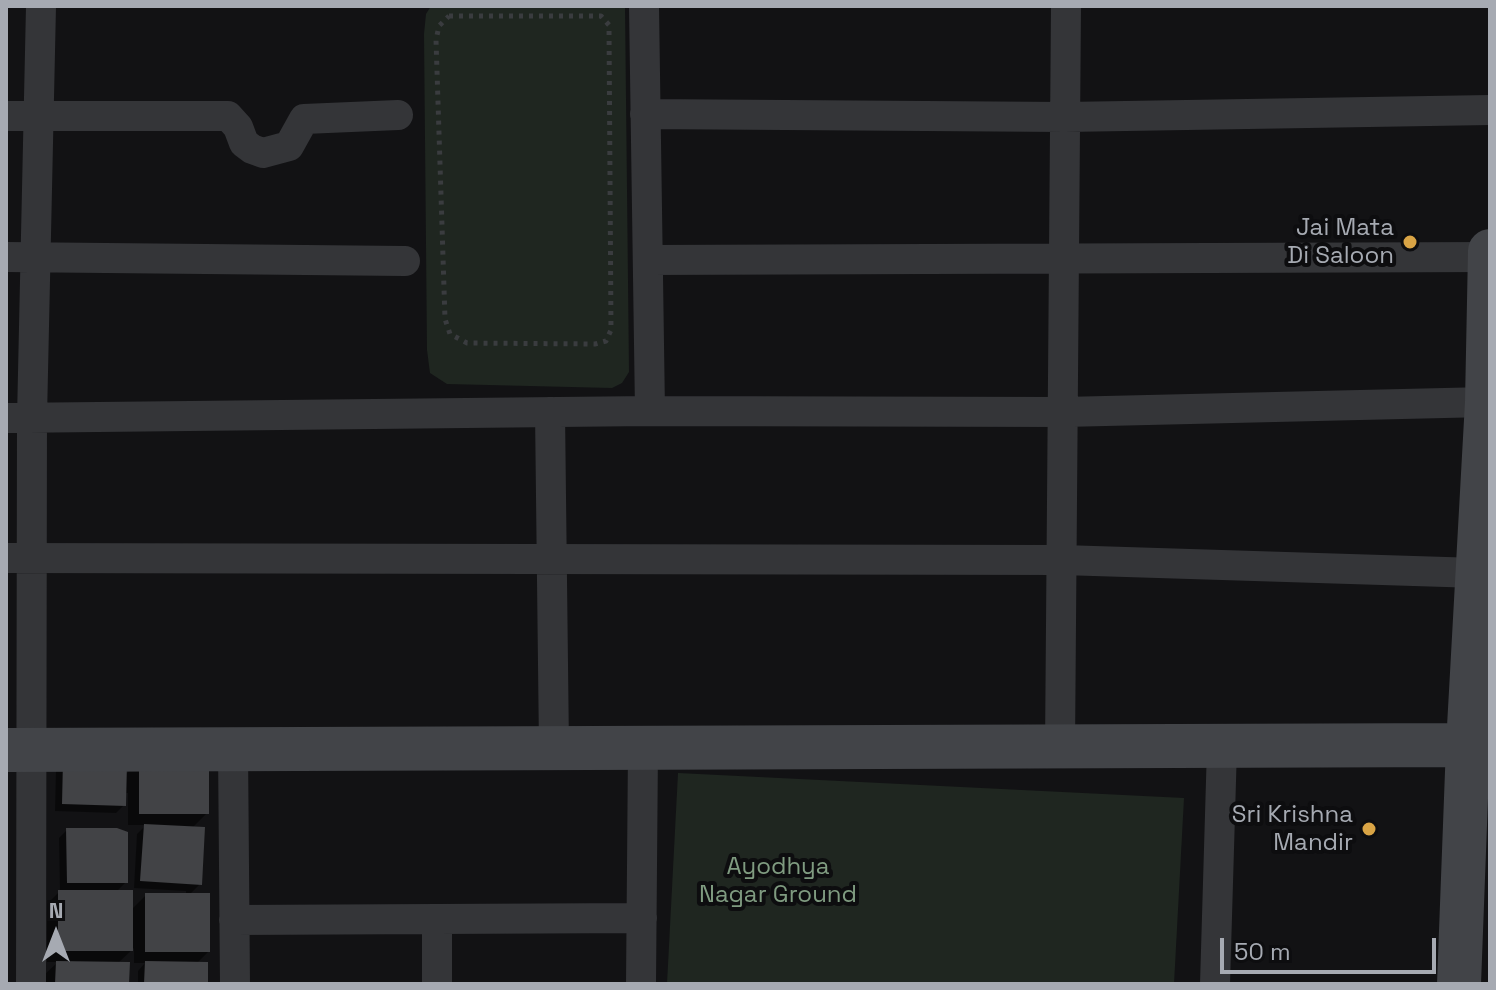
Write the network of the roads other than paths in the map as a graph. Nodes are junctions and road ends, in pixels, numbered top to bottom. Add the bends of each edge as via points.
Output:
1 (41, 6) edge
2 (644, 6) edge
3 (1066, 6) edge
4 (1490, 110) edge
5 (645, 114) junction
6 (40, 115) junction
7 (398, 115) dead end
8 (6, 116) edge
9 (1065, 117) junction
10 (1490, 251) edge
11 (6, 257) edge
12 (36, 257) junction
13 (1490, 257) edge
14 (648, 260) junction
15 (1064, 260) junction
16 (405, 261) dead end
17 (1489, 307) edge
18 (1487, 402) junction
19 (650, 411) junction
20 (550, 412) junction
21 (1063, 412) junction
22 (19, 418) edge
23 (19, 557) edge
24 (552, 560) junction
25 (1062, 560) junction
26 (1478, 573) junction
27 (1468, 745) junction
28 (1060, 747) junction
29 (1222, 747) junction
30 (233, 748) junction
31 (554, 748) junction
32 (643, 748) junction
33 (20, 749) edge
34 (642, 918) junction
35 (437, 919) junction
36 (234, 920) junction
37 (31, 984) edge
38 (235, 984) edge
39 (437, 984) edge
40 (641, 984) edge
41 (1215, 984) edge
42 (1459, 984) edge

1 - 6 street
2 - 5 street
3 - 9 street
4 - 9 street
5 - 9 street
5 - 14 street
6 - 7 street via 228,116 244,143 263,153 289,146 304,119
6 - 8 street
6 - 12 street
9 - 15 street
10 - 13 street
11 - 12 street
12 - 16 street
12 - 22 street
13 - 15 street
13 - 17 street
14 - 15 street
14 - 19 street
15 - 21 street
17 - 18 street
18 - 21 street
18 - 26 street
19 - 20 street
19 - 21 street
20 - 22 street
20 - 24 street
21 - 25 street
22 - 23 street
23 - 24 street
23 - 33 street
24 - 25 street
24 - 31 street
25 - 26 street
25 - 28 street
26 - 27 street
27 - 29 street
27 - 42 street
28 - 29 street
28 - 32 street
29 - 41 street
30 - 31 street
30 - 33 street
30 - 36 street
31 - 32 street
32 - 34 street
33 - 37 street
34 - 35 street
34 - 40 street
35 - 36 street
35 - 39 street
36 - 38 street

